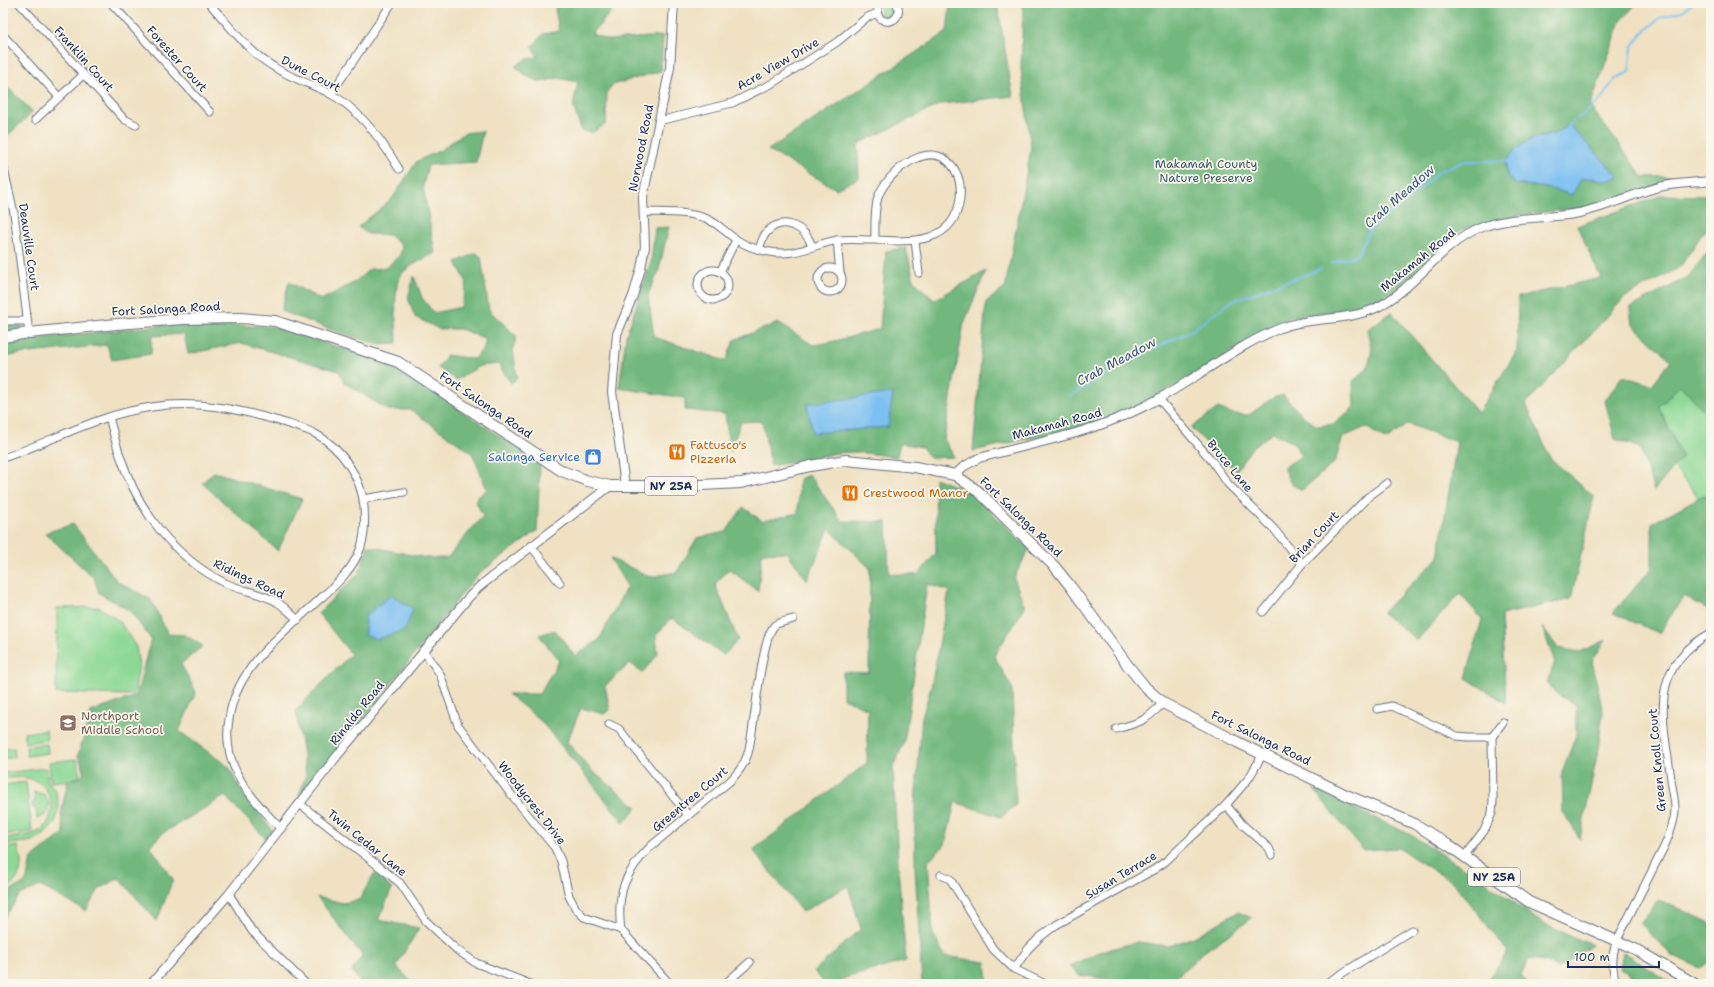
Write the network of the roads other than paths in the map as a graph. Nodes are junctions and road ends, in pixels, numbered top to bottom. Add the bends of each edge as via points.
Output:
1 (19, 3) edge
2 (111, 3) edge
3 (209, 3) edge
4 (392, 3) edge
5 (674, 3) edge
6 (880, 3) edge
7 (896, 3) edge
8 (877, 13) junction
9 (3, 35) edge
10 (83, 74) junction
11 (331, 94) junction
12 (60, 97) junction
13 (210, 112) dead end
14 (35, 120) dead end
15 (658, 122) junction
16 (136, 125) dead end
17 (3, 165) edge
18 (399, 169) dead end
19 (1711, 181) edge
20 (644, 212) junction
21 (875, 239) junction
22 (736, 240) junction
23 (838, 240) junction
24 (915, 241) junction
25 (812, 247) junction
26 (759, 250) junction
27 (720, 272) junction
28 (840, 273) dead end
29 (919, 273) dead end
30 (3, 321) edge
31 (28, 321) junction
32 (29, 333) junction
33 (3, 337) edge
34 (1160, 399) junction
35 (109, 417) junction
36 (3, 458) edge
37 (955, 475) junction
38 (1387, 483) dead end
39 (625, 485) junction
40 (610, 486) junction
41 (404, 492) dead end
42 (364, 499) junction
43 (531, 546) junction
44 (1302, 564) junction
45 (560, 583) dead end
46 (1263, 612) dead end
47 (792, 619) dead end
48 (298, 620) junction
49 (1711, 633) edge
50 (423, 650) junction
51 (1163, 703) junction
52 (1377, 709) dead end
53 (1503, 722) dead end
54 (609, 724) dead end
55 (1116, 729) dead end
56 (1492, 737) junction
57 (1263, 754) junction
58 (300, 804) junction
59 (1226, 805) junction
60 (688, 815) junction
61 (281, 829) junction
62 (1272, 855) dead end
63 (1465, 856) junction
64 (941, 875) dead end
65 (229, 894) junction
66 (620, 930) junction
67 (1412, 930) dead end
68 (1617, 940) junction
69 (750, 962) dead end
70 (1014, 969) junction
71 (152, 984) edge
72 (306, 984) edge
73 (530, 984) edge
74 (670, 984) edge
75 (726, 984) edge
76 (1046, 984) edge
77 (1325, 984) edge
78 (1616, 984) edge
79 (1695, 984) edge

1 - 10 street, Franklin Court
2 - 13 street, Forester Court
3 - 11 street, Dune Court via 260,57 293,78
4 - 11 street
5 - 15 street, Norwood Road via 670,68
6 - 8 street
7 - 8 street via 900,12 894,20 883,21
8 - 15 street, Acre View Drive via 866,18 838,42 771,84 732,104
9 - 12 street
10 - 12 street
10 - 16 street, Franklin Court via 124,119
11 - 18 street, Dune Court via 364,122 383,144
12 - 14 street
15 - 20 street, Norwood Road via 643,197
17 - 31 street, Deauville Court via 14,214
19 - 34 street, Makamah Road via 1658,187 1578,214 1481,227 1456,242 1398,294 1376,308 1357,315 1302,322 1280,328 1259,338
20 - 22 street via 677,213 707,219 722,227
20 - 39 street, Norwood Road via 645,247 633,296 617,334 612,392
21 - 23 street
21 - 24 street
21 - 24 street via 876,207 882,190 891,176 919,157 935,155 948,161 954,168 960,187 960,204 954,217 941,232 933,237
22 - 26 street
22 - 27 street
23 - 25 street
23 - 28 street
24 - 29 street
25 - 26 street via 782,254
25 - 26 street via 807,234 802,230 789,224 781,224 766,233
27 - 27 street via 727,280 727,289 721,297 707,298 700,290 701,277 712,270
30 - 31 street
31 - 32 street, Deauville Court
32 - 33 main road, Fort Salonga Road / NY 25A
32 - 40 main road, Fort Salonga Road / NY 25A via 183,319 241,318 275,321 398,362 562,472
34 - 37 street, Makamah Road via 1102,426 979,458
34 - 44 street, Bruce Lane via 1228,484 1274,529
35 - 36 street
35 - 42 street via 150,407 189,404 234,409 296,426 314,434 339,453 354,473
35 - 48 street, Ridings Road via 133,487 145,511 161,533 211,576 277,602
37 - 39 main road, Fort Salonga Road / NY 25A via 880,462 846,460 741,483
37 - 51 main road, Fort Salonga Road / NY 25A via 979,492 1055,567 1129,668
38 - 44 street, Brian Court via 1368,497
39 - 40 main road, Fort Salonga Road / NY 25A
40 - 43 street, Rinaldo Road
41 - 42 street
42 - 48 street via 365,519 361,548 339,582
43 - 45 street
43 - 50 street, Rinaldo Road via 480,586
44 - 46 street, Brian Court
47 - 60 street, Greentree Court via 776,625 769,636 752,737 748,755 741,769
48 - 61 street via 254,661 242,679 229,721 228,735 233,767 243,786
49 - 68 street, Green Knoll Court via 1683,653 1674,665 1666,684 1663,716 1674,811 1670,833
50 - 58 street, Rinaldo Road
50 - 66 street, Woodycrest Drive via 440,674 458,724 555,848 561,861 569,896 576,909 584,917
51 - 55 street via 1139,724
51 - 57 main road, Fort Salonga Road / NY 25A
52 - 56 street via 1392,706 1457,736
53 - 56 street
54 - 60 street via 619,729
56 - 63 street via 1492,813 1484,831
57 - 59 street, Susan Terrace via 1249,778
57 - 63 main road, Fort Salonga Road / NY 25A via 1344,794 1415,824
58 - 61 street, Rinaldo Road
58 - 73 street, Twin Cedar Lane via 400,883 426,921 457,950 476,963
59 - 62 street via 1243,825 1269,848
59 - 70 street, Susan Terrace via 1155,869 1056,925 1039,938
60 - 66 street, Greentree Court via 639,858 626,878 618,911
61 - 65 street, Rinaldo Road
63 - 68 main road, Fort Salonga Road / NY 25A via 1528,902
64 - 70 street via 950,879 993,949
65 - 71 street, Rinaldo Road
65 - 72 street via 252,931
66 - 74 street, Woodycrest Drive
67 - 77 street
68 - 78 street, Green Knoll Court via 1612,953 1612,969
68 - 79 main road, Fort Salonga Road / NY 25A
69 - 75 street
70 - 76 street

